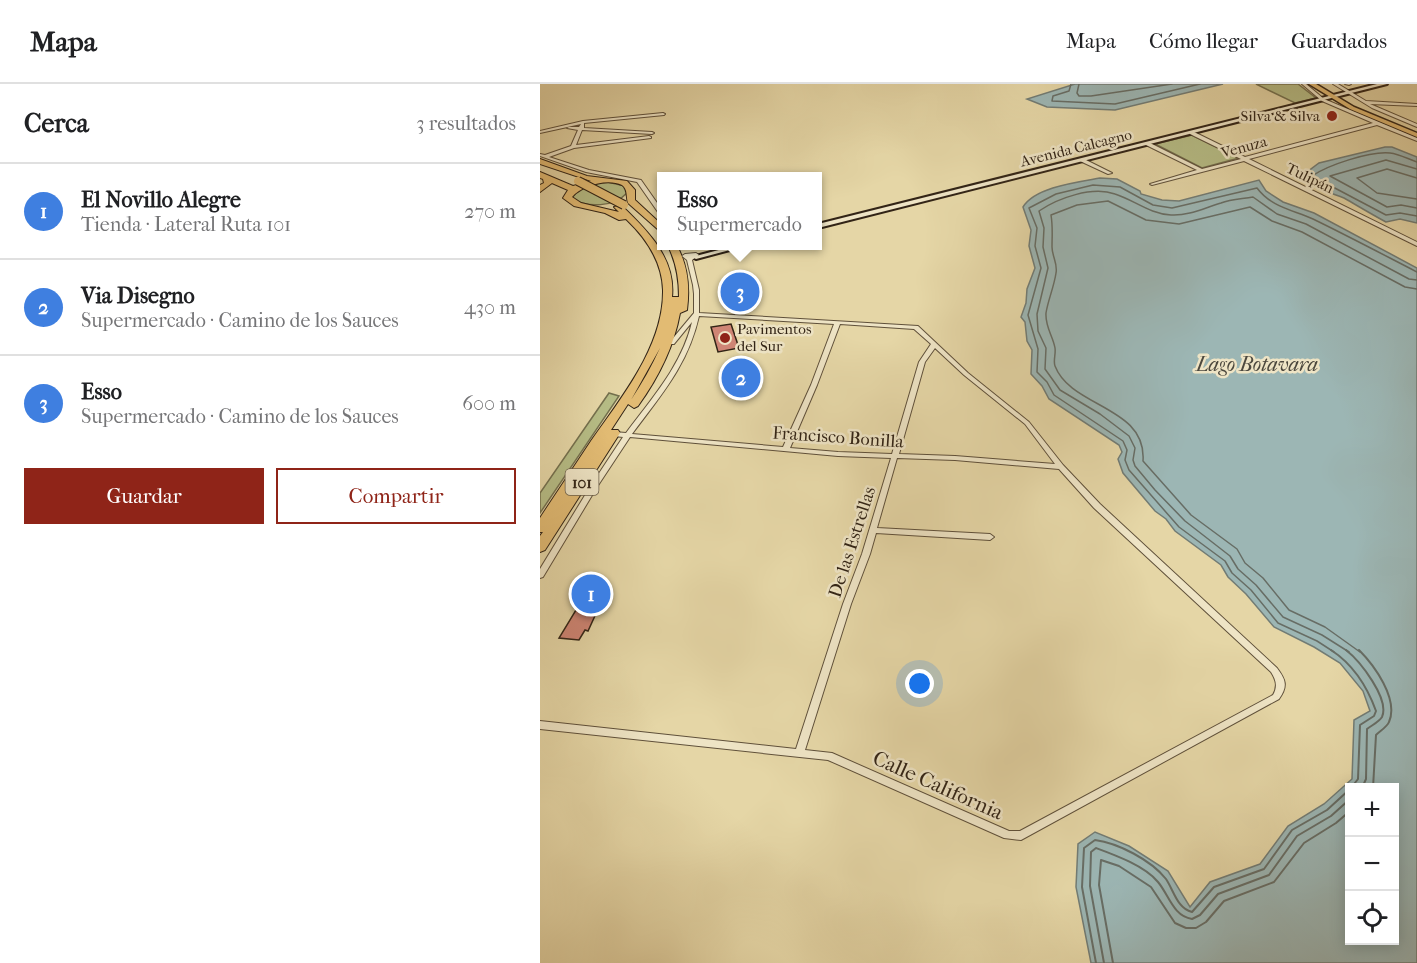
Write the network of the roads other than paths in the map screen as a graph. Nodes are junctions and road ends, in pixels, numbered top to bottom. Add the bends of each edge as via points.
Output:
1 (1304, 84) edge
2 (1312, 84) edge
3 (1321, 84) edge
4 (1335, 84) edge
5 (1348, 84) edge
6 (1384, 84) edge
7 (1395, 84) edge
8 (1344, 94) junction
9 (1323, 100) junction
10 (1363, 102) junction
11 (1417, 105) edge
12 (663, 114) dead end
13 (584, 122) junction
14 (1378, 123) junction
15 (558, 127) junction
16 (581, 128) junction
17 (1417, 130) edge
18 (540, 132) edge
19 (1192, 133) junction
20 (1417, 140) edge
21 (1148, 144) junction
22 (573, 147) junction
23 (542, 158) edge
24 (1246, 159) junction
25 (1082, 160) junction
26 (540, 166) edge
27 (1202, 171) junction
28 (1110, 173) dead end
29 (542, 174) edge
30 (620, 179) junction
31 (603, 181) junction
32 (574, 184) junction
33 (1152, 184) dead end
34 (540, 189) edge
35 (630, 193) junction
36 (591, 206) junction
37 (621, 206) junction
38 (657, 207) edge
39 (657, 225) edge
40 (822, 225) edge
41 (657, 239) edge
42 (1417, 244) edge
43 (664, 250) edge
44 (674, 250) edge
45 (720, 250) edge
46 (693, 255) joint
47 (695, 314) junction
48 (837, 324) junction
49 (662, 330) junction
50 (934, 344) junction
51 (668, 346) junction
52 (614, 434) junction
53 (628, 435) junction
54 (786, 449) junction
55 (896, 455) junction
56 (1061, 467) junction
57 (540, 528) edge
58 (873, 530) junction
59 (990, 537) dead end
60 (540, 547) edge
61 (540, 575) edge
62 (540, 725) edge
63 (801, 752) junction

1 - 9 street
2 - 8 main road
3 - 8 main road
4 - 8 street
5 - 8 street
6 - 8 street, Avenida Calcagno
7 - 8 street, Avenida Calcagno
8 - 9 street, Avenida Calcagno
8 - 10 street
8 - 17 main road
9 - 14 street
9 - 19 street, Avenida Calcagno
10 - 11 street
10 - 17 street
12 - 13 street
13 - 15 street
13 - 16 street
14 - 20 street
14 - 24 street, Venuza
15 - 16 street
15 - 18 street
16 - 22 street
16 - 22 street via 654,135
19 - 21 street, Avenida Calcagno
19 - 24 street, Tulipán
21 - 25 street, Avenida Calcagno
21 - 27 street
22 - 23 street
23 - 30 street
23 - 31 highway via 578,176
24 - 27 street, Venuza
24 - 42 street, Tulipán
25 - 28 street
25 - 40 street, Avenida Calcagno
26 - 32 highway, 101
27 - 33 street, Venuza
29 - 32 highway
29 - 34 highway via 548,184
30 - 31 highway
30 - 35 highway via 629,186
30 - 38 street via 639,181
31 - 32 highway
32 - 36 highway via 568,195 570,202
32 - 37 highway, 101
35 - 36 highway via 615,202
35 - 39 highway via 631,201
36 - 49 highway via 619,216 648,249 659,281 658,325
37 - 41 highway, 101 via 641,219
37 - 49 highway, 101 via 642,229 662,261 668,302
43 - 51 highway, 101 via 674,275 676,301
44 - 51 highway via 685,293 678,325
45 - 46 street
46 - 47 street
47 - 48 street
47 - 51 street
47 - 53 street via 688,343 672,375
48 - 50 street via 916,327
48 - 54 street
49 - 57 highway, 101 via 642,374
50 - 55 street, De las Estrellas via 922,362
50 - 56 street via 1027,423
51 - 52 highway, 101
52 - 53 street, Francisco Bonilla
52 - 60 highway, 101
53 - 54 street, Francisco Bonilla
53 - 61 street
54 - 55 street, Francisco Bonilla
55 - 56 street, Francisco Bonilla
55 - 58 street, De las Estrellas
56 - 63 street, Calle California via 1097,506 1274,670 1282,684 1276,698 1021,836 1008,835 829,756
58 - 59 street
58 - 63 street, De las Estrellas
62 - 63 street, Calle California

